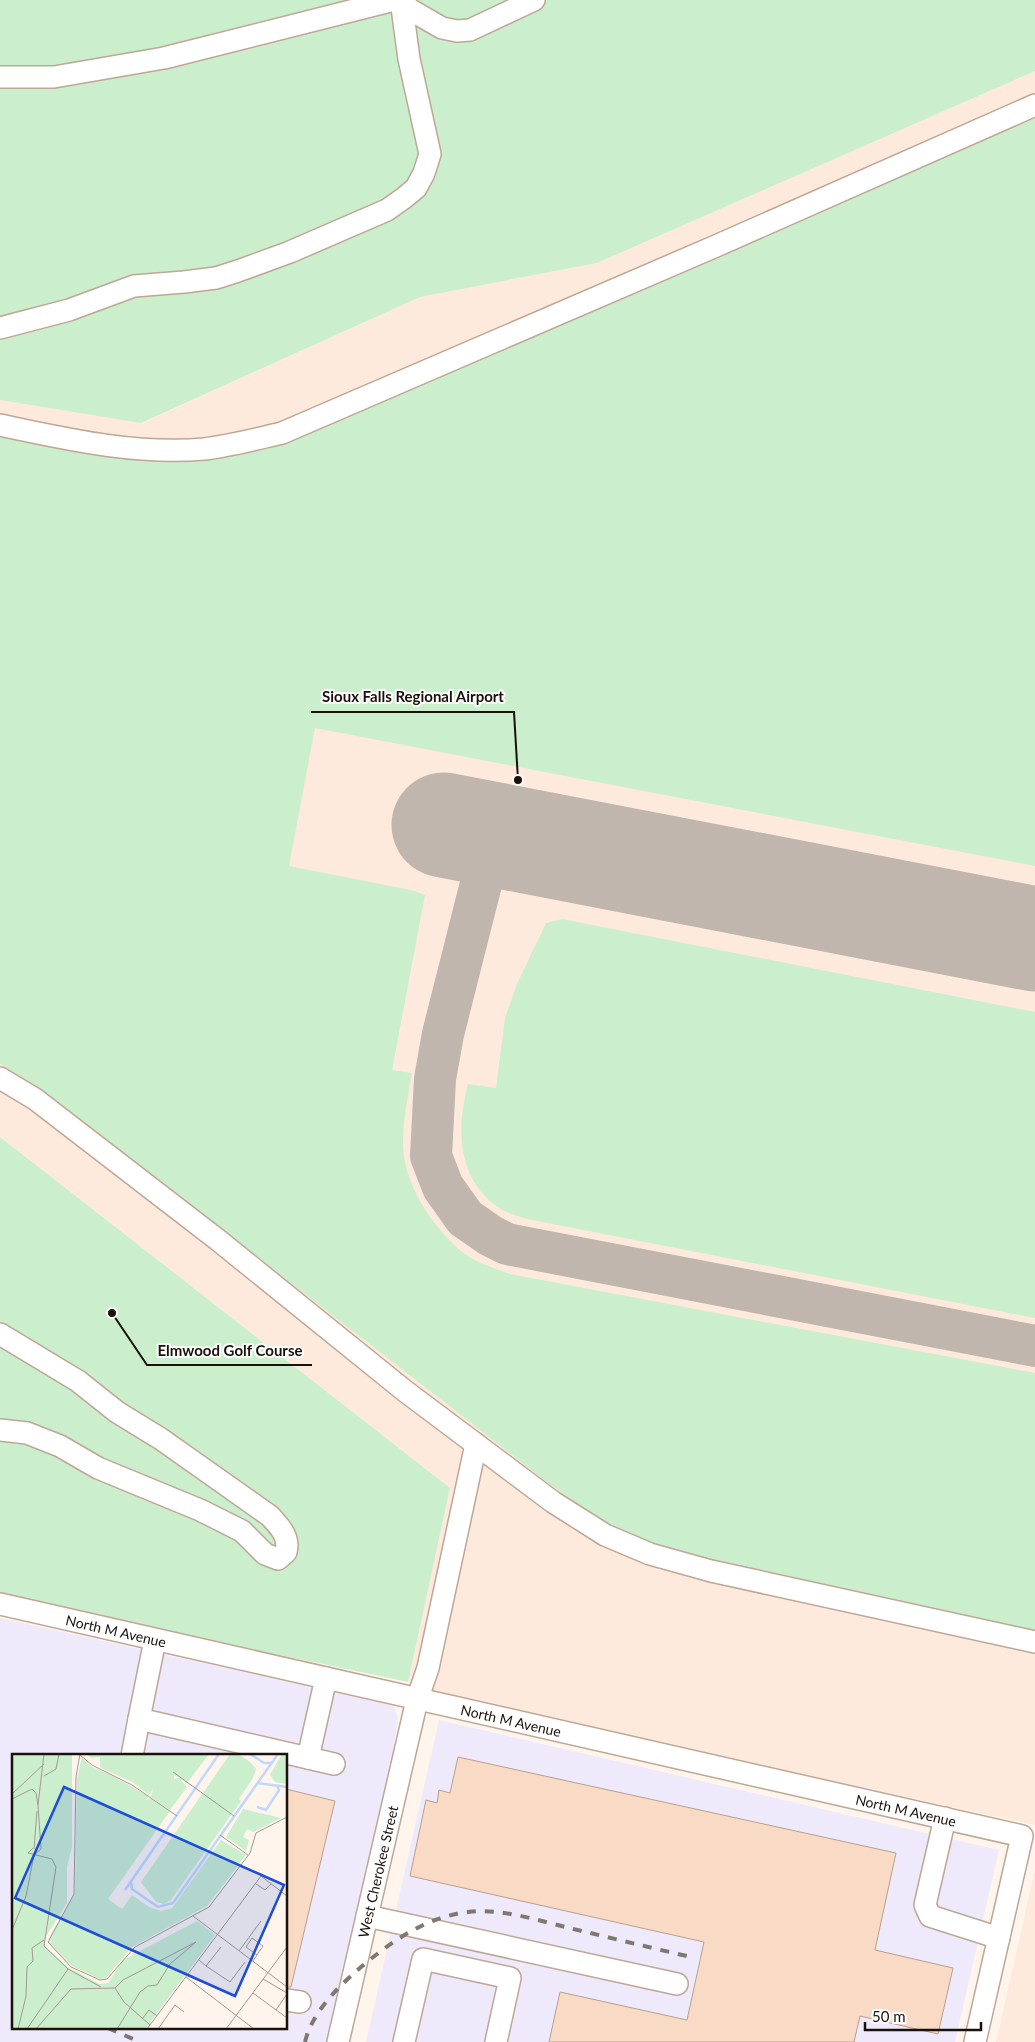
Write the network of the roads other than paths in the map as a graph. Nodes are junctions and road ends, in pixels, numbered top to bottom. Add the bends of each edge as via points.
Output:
1 (394, 0) edge
2 (402, 0) edge
3 (534, 0) edge
4 (0, 76) edge
5 (1035, 105) edge
6 (0, 328) edge
7 (0, 425) edge
8 (0, 1078) edge
9 (0, 1334) edge
10 (0, 1430) edge
11 (476, 1444) junction
12 (0, 1604) edge
13 (155, 1640) junction
14 (1035, 1642) edge
15 (326, 1678) junction
16 (417, 1700) junction
17 (139, 1719) junction
18 (132, 1754) edge
19 (308, 1758) junction
20 (334, 1764) dead end
21 (945, 1818) junction
22 (367, 1916) junction
23 (998, 1938) junction
24 (677, 1984) dead end
25 (338, 2042) edge
26 (404, 2042) edge
27 (496, 2042) edge
28 (975, 2042) edge

1 - 4 street via 164,58 54,77
2 - 3 street via 409,9 442,28 457,31 470,30
2 - 6 street via 409,59 430,154 416,188 404,198 387,210 238,271 216,278 134,286 70,310
5 - 7 street via 282,433 203,449 147,450 92,444
8 - 11 street via 35,1099
9 - 10 street via 78,1381 117,1412 270,1516 283,1531 288,1543 286,1552 278,1558 265,1554 242,1531 200,1510 98,1468 60,1446 27,1433
11 - 14 street via 553,1502 605,1535 650,1554 711,1571
11 - 16 street, West Cherokee Street via 428,1668
12 - 13 street, North M Avenue
13 - 15 street, North M Avenue
13 - 17 street
15 - 16 street, North M Avenue
15 - 19 street
16 - 21 street, North M Avenue
16 - 22 street, West Cherokee Street
17 - 18 street
17 - 19 street
19 - 20 street
21 - 23 street via 926,1910 930,1916
21 - 23 street, North M Avenue via 1022,1836
22 - 24 street
22 - 25 street, West Cherokee Street
23 - 28 street
26 - 27 street via 423,1959 510,1978

